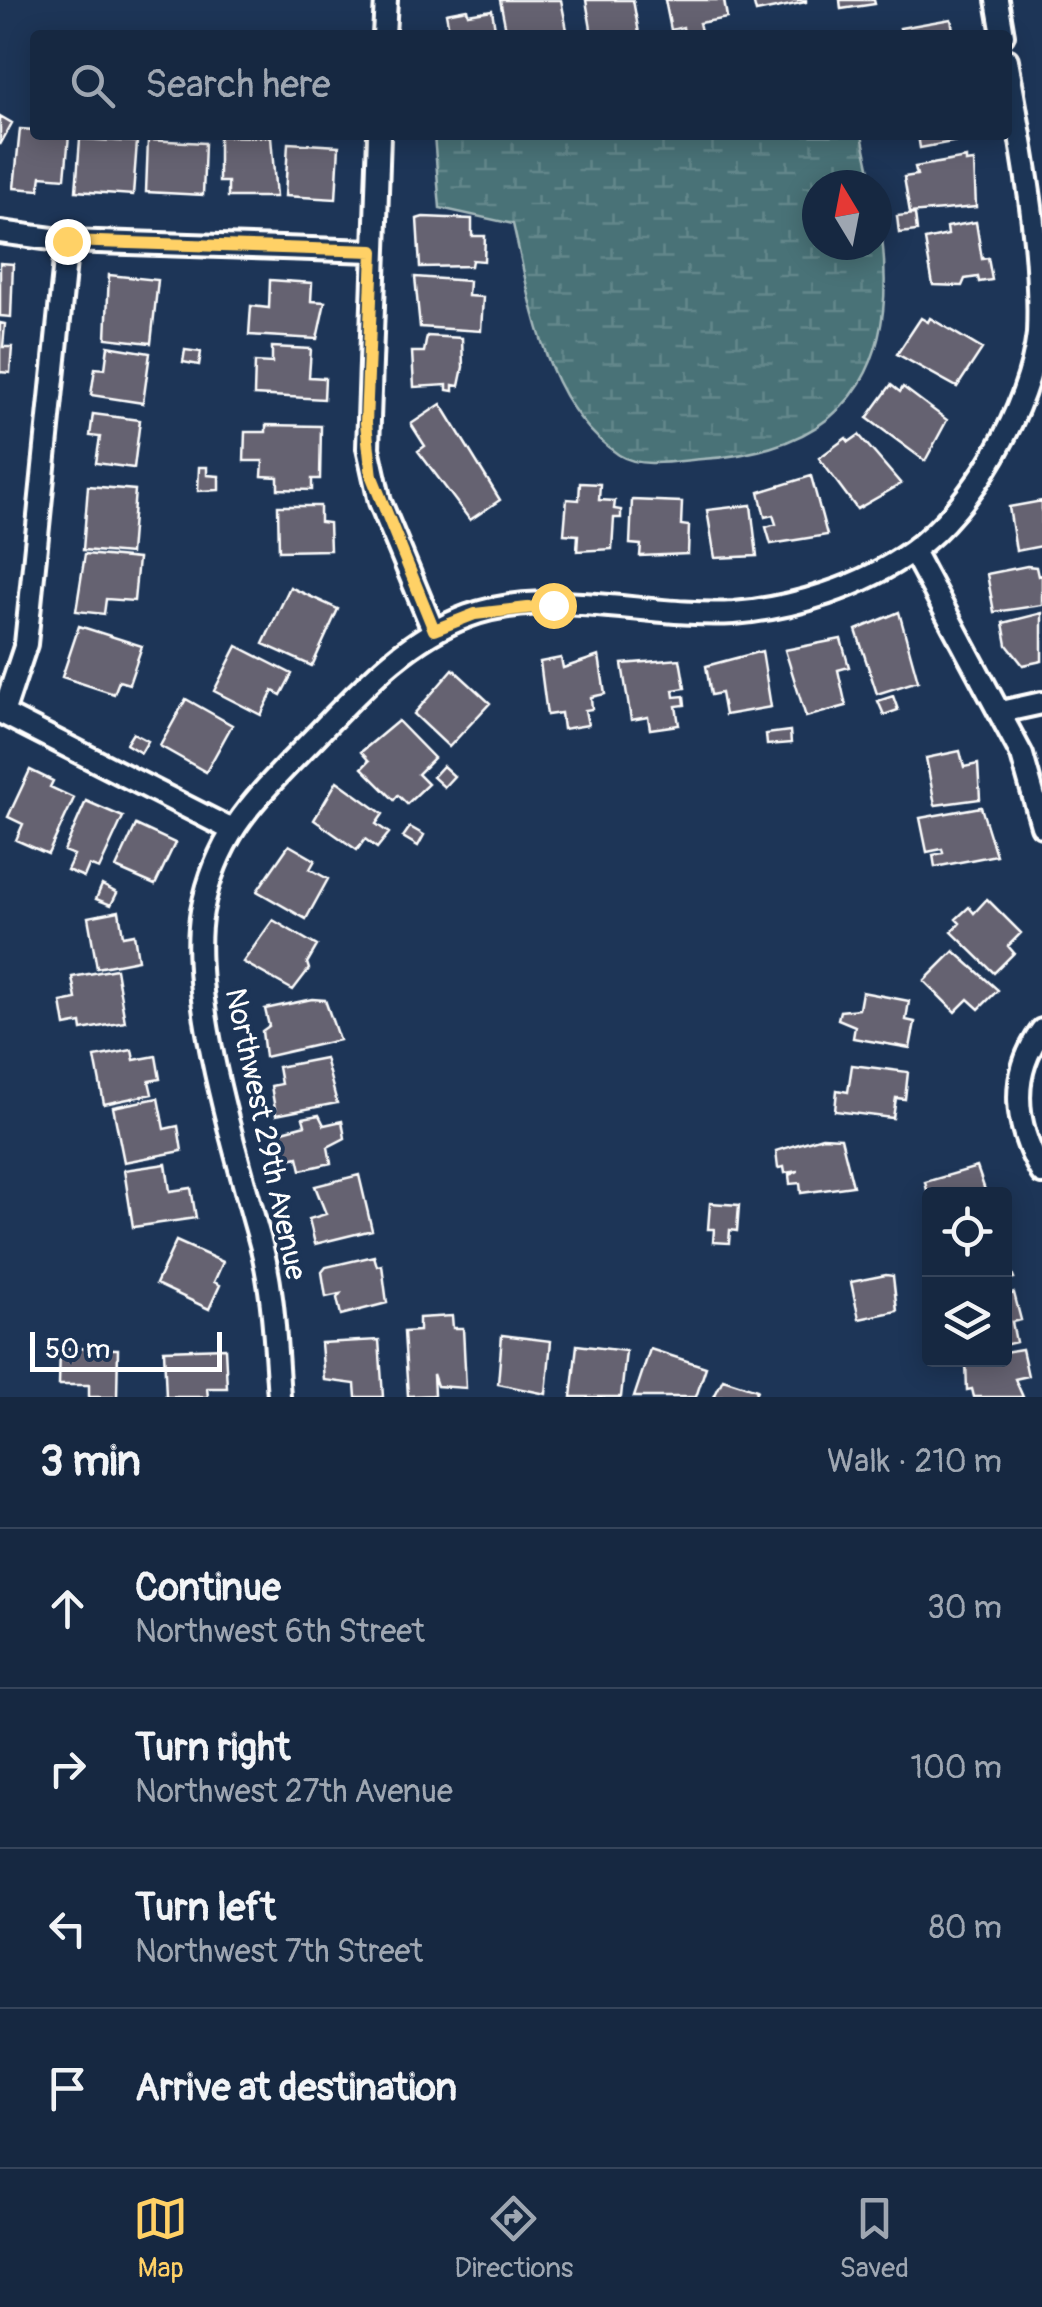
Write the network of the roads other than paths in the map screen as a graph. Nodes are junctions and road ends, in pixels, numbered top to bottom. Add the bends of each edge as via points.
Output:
1 (386, 0) edge
2 (997, 0) edge
3 (384, 30) edge
4 (1002, 30) edge
5 (1012, 89) edge
6 (379, 140) edge
7 (0, 232) edge
8 (67, 241) junction
9 (373, 251) junction
10 (913, 551) junction
11 (434, 630) junction
12 (1042, 704) edge
13 (2, 712) edge
14 (1001, 712) junction
15 (1042, 826) edge
16 (230, 828) junction
17 (1042, 1030) edge
18 (1042, 1173) edge
19 (279, 1397) edge

1 - 3 street
2 - 4 street
5 - 10 street via 1039,247 1038,335 1025,392 993,457
6 - 9 street
7 - 8 street
8 - 9 street
8 - 13 street via 26,644
9 - 11 street via 366,408 372,477
10 - 11 street via 831,591 768,610 507,607
10 - 14 street
11 - 16 street via 375,676
12 - 14 street
13 - 16 street
14 - 15 street via 1022,755
16 - 19 street, Northwest 29th Avenue via 202,915 202,980 235,1158 272,1292
17 - 18 street via 1020,1074 1018,1110

